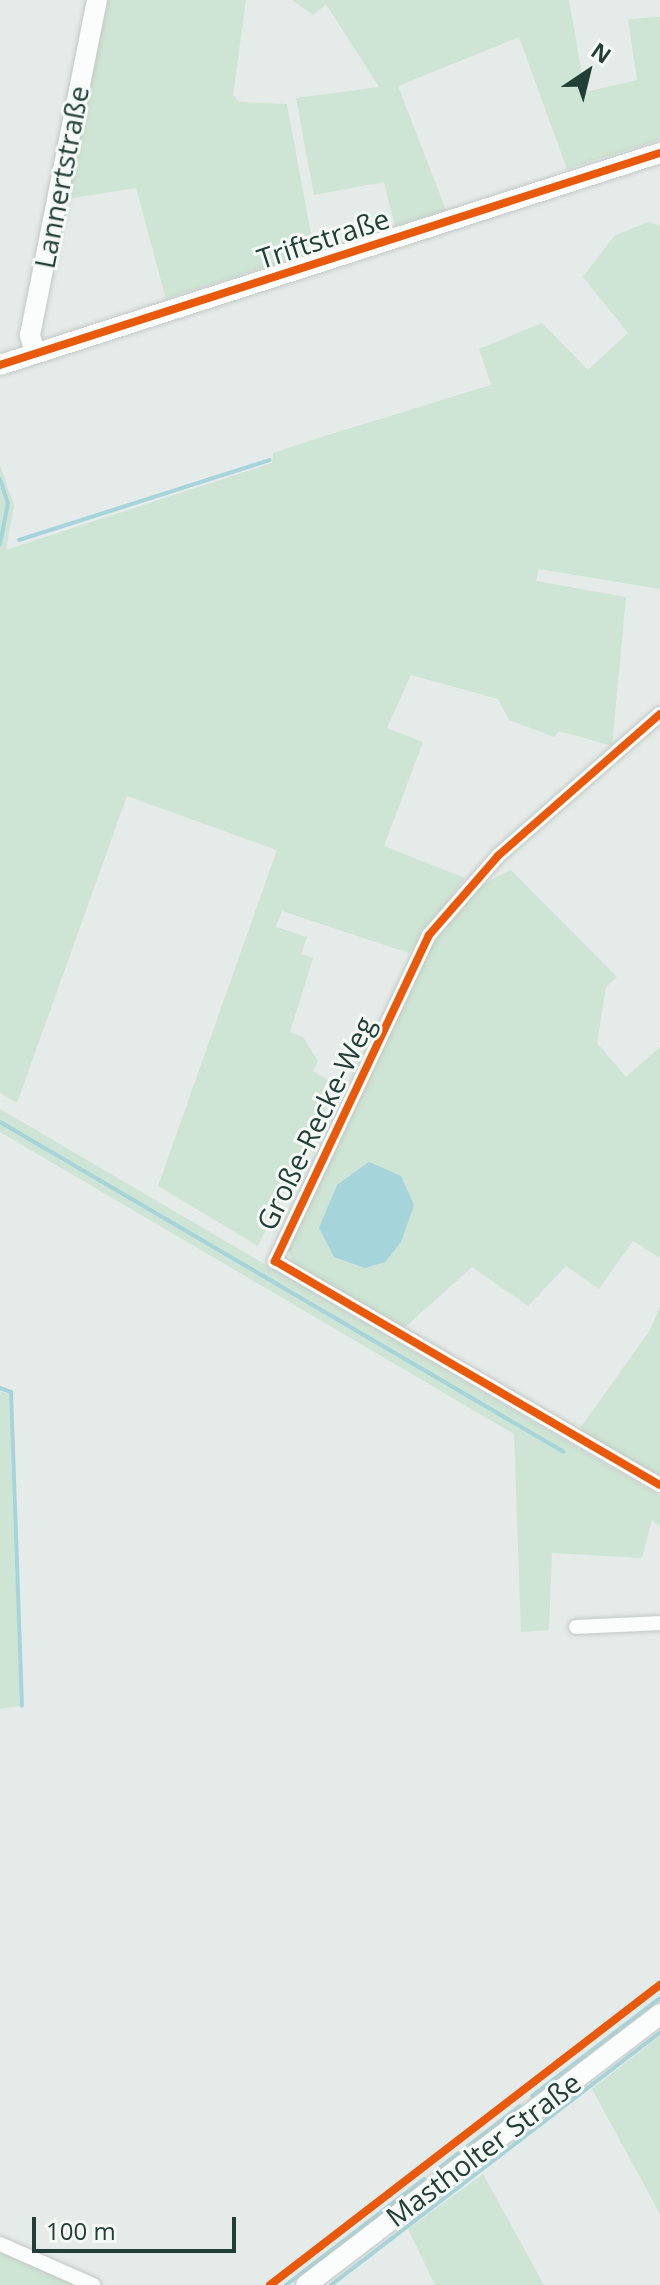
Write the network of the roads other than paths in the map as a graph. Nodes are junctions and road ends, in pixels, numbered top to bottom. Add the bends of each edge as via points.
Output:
1 (97, 0) edge
2 (660, 153) edge
3 (35, 353) junction
4 (0, 365) edge
5 (660, 714) edge
6 (660, 1485) edge
7 (660, 1623) edge
8 (576, 1627) dead end
9 (660, 2014) edge
10 (0, 2244) edge
11 (93, 2285) edge
12 (306, 2285) edge

1 - 3 street, Lannertstraße via 30,335
2 - 3 street, Triftstraße
3 - 4 street, Triftstraße
5 - 6 street, Große-Recke-Weg via 498,856 449,907 422,949 275,1261
7 - 8 street
9 - 12 street, Mastholter Straße
10 - 11 street

